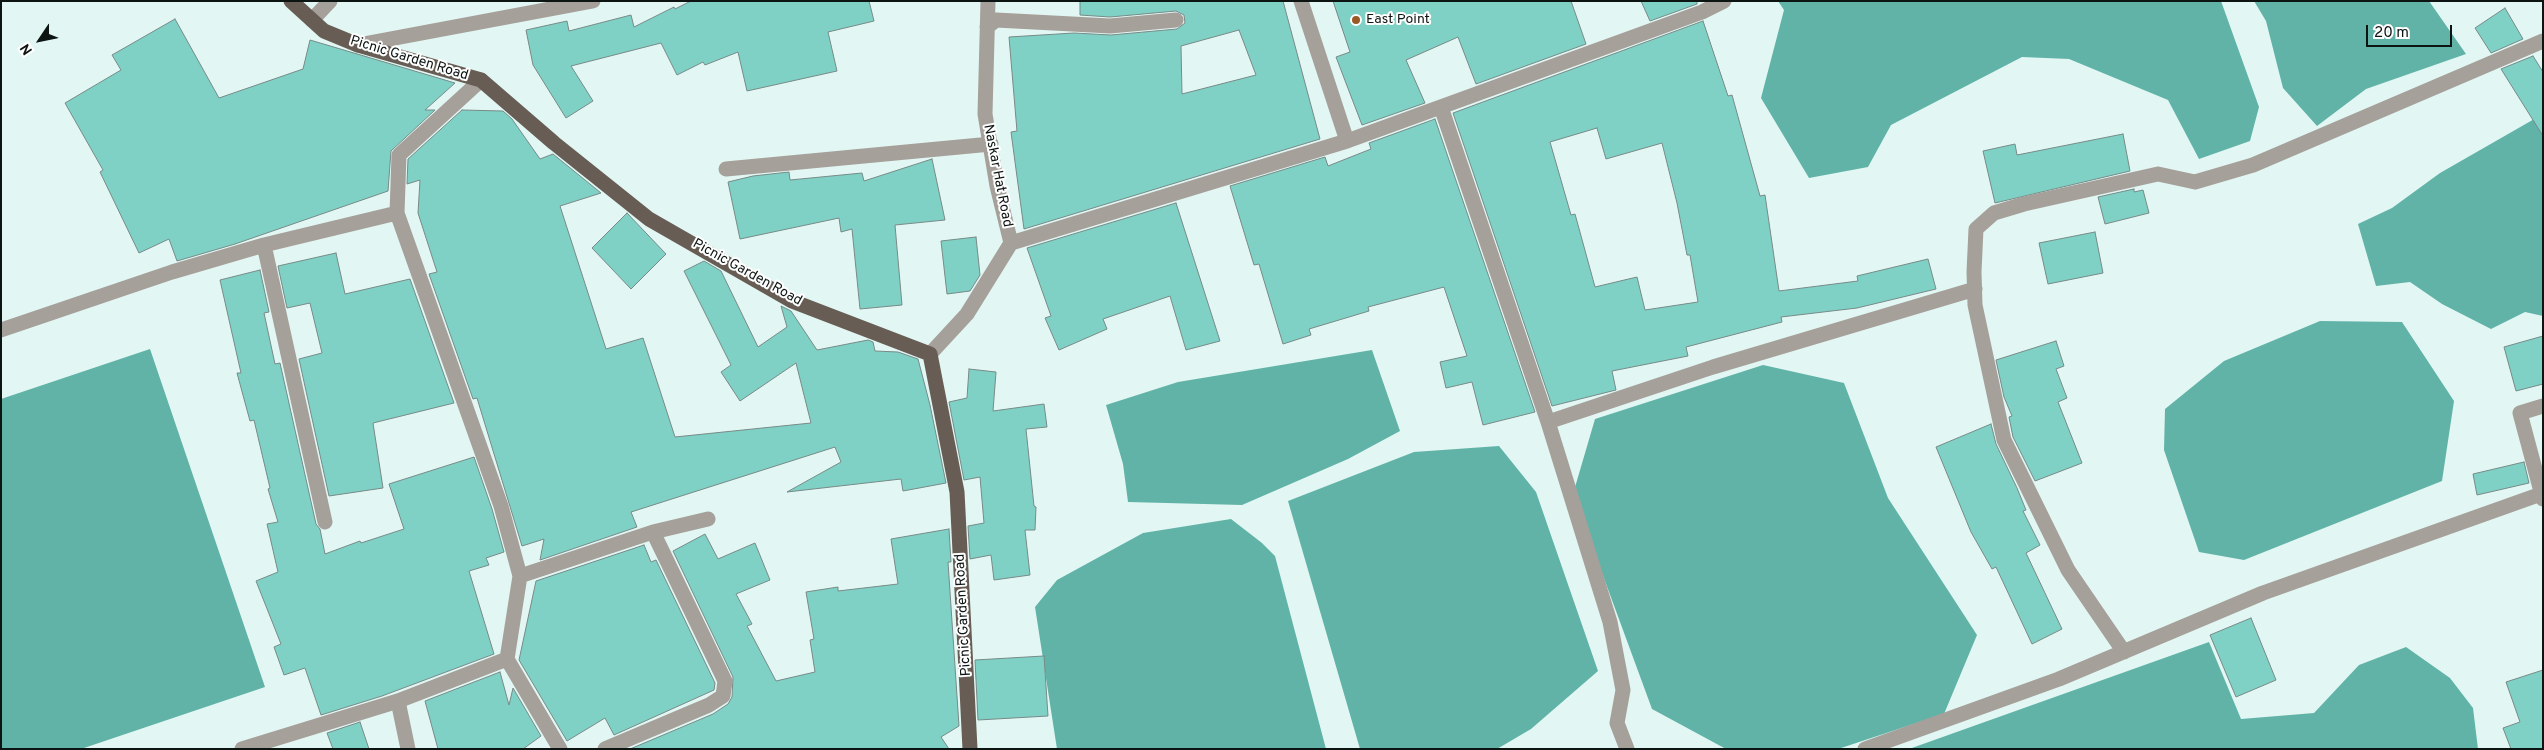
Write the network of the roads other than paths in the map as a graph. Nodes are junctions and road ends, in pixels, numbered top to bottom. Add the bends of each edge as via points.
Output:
1 (291, 1) edge
2 (330, 1) edge
3 (593, 1) edge
4 (988, 1) edge
5 (1301, 1) edge
6 (1724, 1) edge
7 (572, 3) edge
8 (1699, 6) edge
9 (312, 20) junction
10 (1176, 20) dead end
11 (987, 27) junction
12 (2543, 41) edge
13 (358, 45) junction
14 (482, 80) junction
15 (1441, 107) junction
16 (1347, 141) junction
17 (990, 144) junction
18 (726, 170) dead end
19 (397, 213) junction
20 (1011, 243) junction
21 (264, 245) junction
22 (1975, 289) junction
23 (1, 330) edge
24 (930, 354) junction
25 (2543, 406) edge
26 (1548, 422) junction
27 (2542, 496) edge
28 (708, 519) dead end
29 (325, 522) dead end
30 (653, 532) junction
31 (520, 576) junction
32 (2124, 652) junction
33 (507, 659) junction
34 (398, 701) junction
35 (242, 749) edge
36 (408, 749) edge
37 (560, 749) edge
38 (605, 749) edge
39 (970, 749) edge
40 (1627, 749) edge
41 (1865, 749) edge

1 - 9 main road, Picnic Garden Road
2 - 9 street
3 - 7 street
4 - 11 street, Naskar Hat Road
5 - 16 street
6 - 8 street
7 - 13 street
8 - 15 street
9 - 13 main road, Picnic Garden Road via 324,31
10 - 11 street via 1110,26 996,20
11 - 17 street, Naskar Hat Road via 985,114
12 - 22 street via 2253,165 2195,182 2158,174 1994,213 1976,229
13 - 14 main road, Picnic Garden Road
14 - 19 street via 399,155
14 - 24 main road, Picnic Garden Road via 649,219 792,301
15 - 16 street
15 - 26 street
16 - 20 street
17 - 18 street
17 - 20 street, Naskar Hat Road
19 - 21 street
19 - 31 street via 501,506
20 - 24 street, Naskar Hat Road via 967,314
21 - 23 street via 172,272
21 - 29 street
22 - 26 street via 1713,367
22 - 32 street via 2004,440 2068,570
24 - 39 main road, Picnic Garden Road via 957,492
25 - 27 street via 2520,413
26 - 40 street via 1610,622 1623,690 1617,722
27 - 32 street via 2263,593
28 - 30 street
30 - 31 street
30 - 38 street via 724,681 723,696
31 - 33 street
32 - 41 street
33 - 34 street
33 - 37 street
34 - 35 street
34 - 36 street

